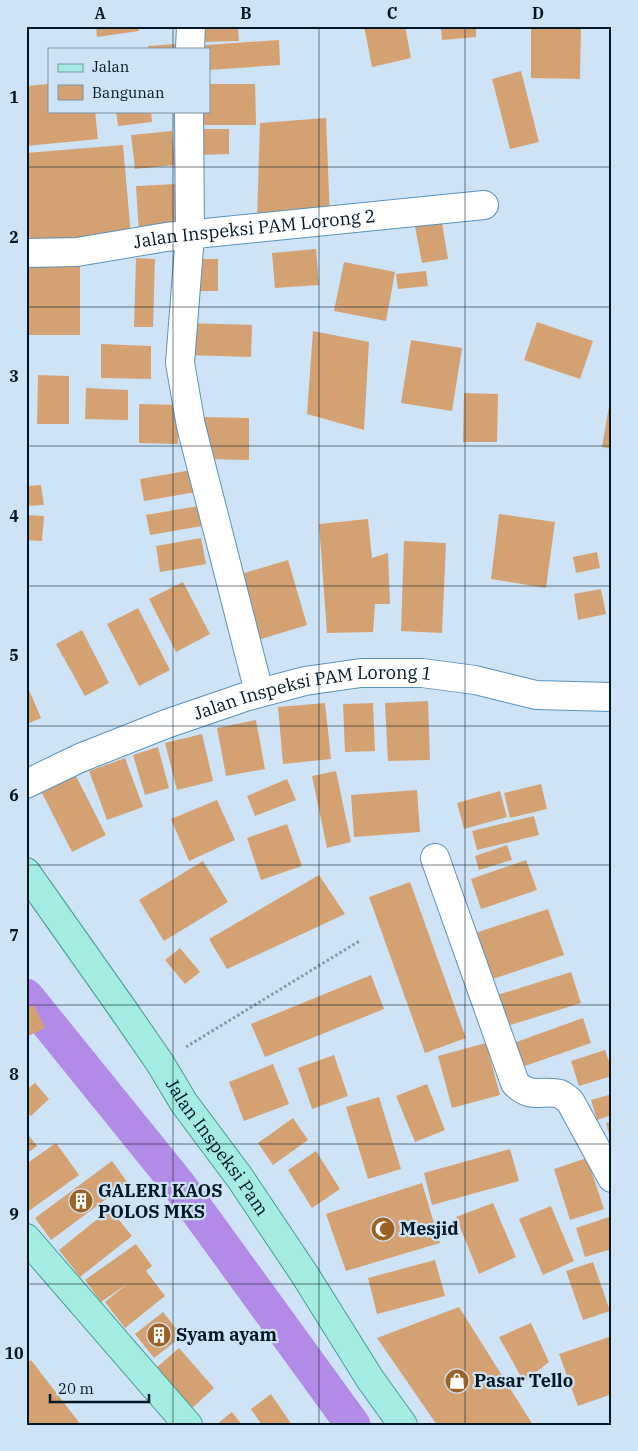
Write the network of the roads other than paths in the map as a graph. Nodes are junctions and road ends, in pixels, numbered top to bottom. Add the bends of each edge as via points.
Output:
1 (190, 26) edge
2 (190, 48) edge
3 (189, 112) edge
4 (484, 205) dead end
5 (190, 234) junction
6 (26, 253) edge
7 (259, 692) junction
8 (612, 698) edge
9 (26, 784) edge
10 (434, 858) dead end
11 (26, 872) edge
12 (612, 1178) edge
13 (26, 1238) edge
14 (188, 1425) edge
15 (403, 1425) edge

1 - 2 street
3 - 5 street
4 - 5 street, Jalan Inspeksi PAM Lorong 2
5 - 6 street, Jalan Inspeksi PAM Lorong 2 via 77,252
5 - 7 street via 180,363 184,390
7 - 8 street, Jalan Inspeksi PAM Lorong 1 via 305,680 361,673 422,673 475,680 536,695
7 - 9 street, Jalan Inspeksi PAM Lorong 1 via 166,724 80,758
10 - 12 street via 515,1083 530,1093 560,1094 570,1101
11 - 15 main road, Jalan Inspeksi Pam via 160,1063 184,1103 240,1178
13 - 14 main road

